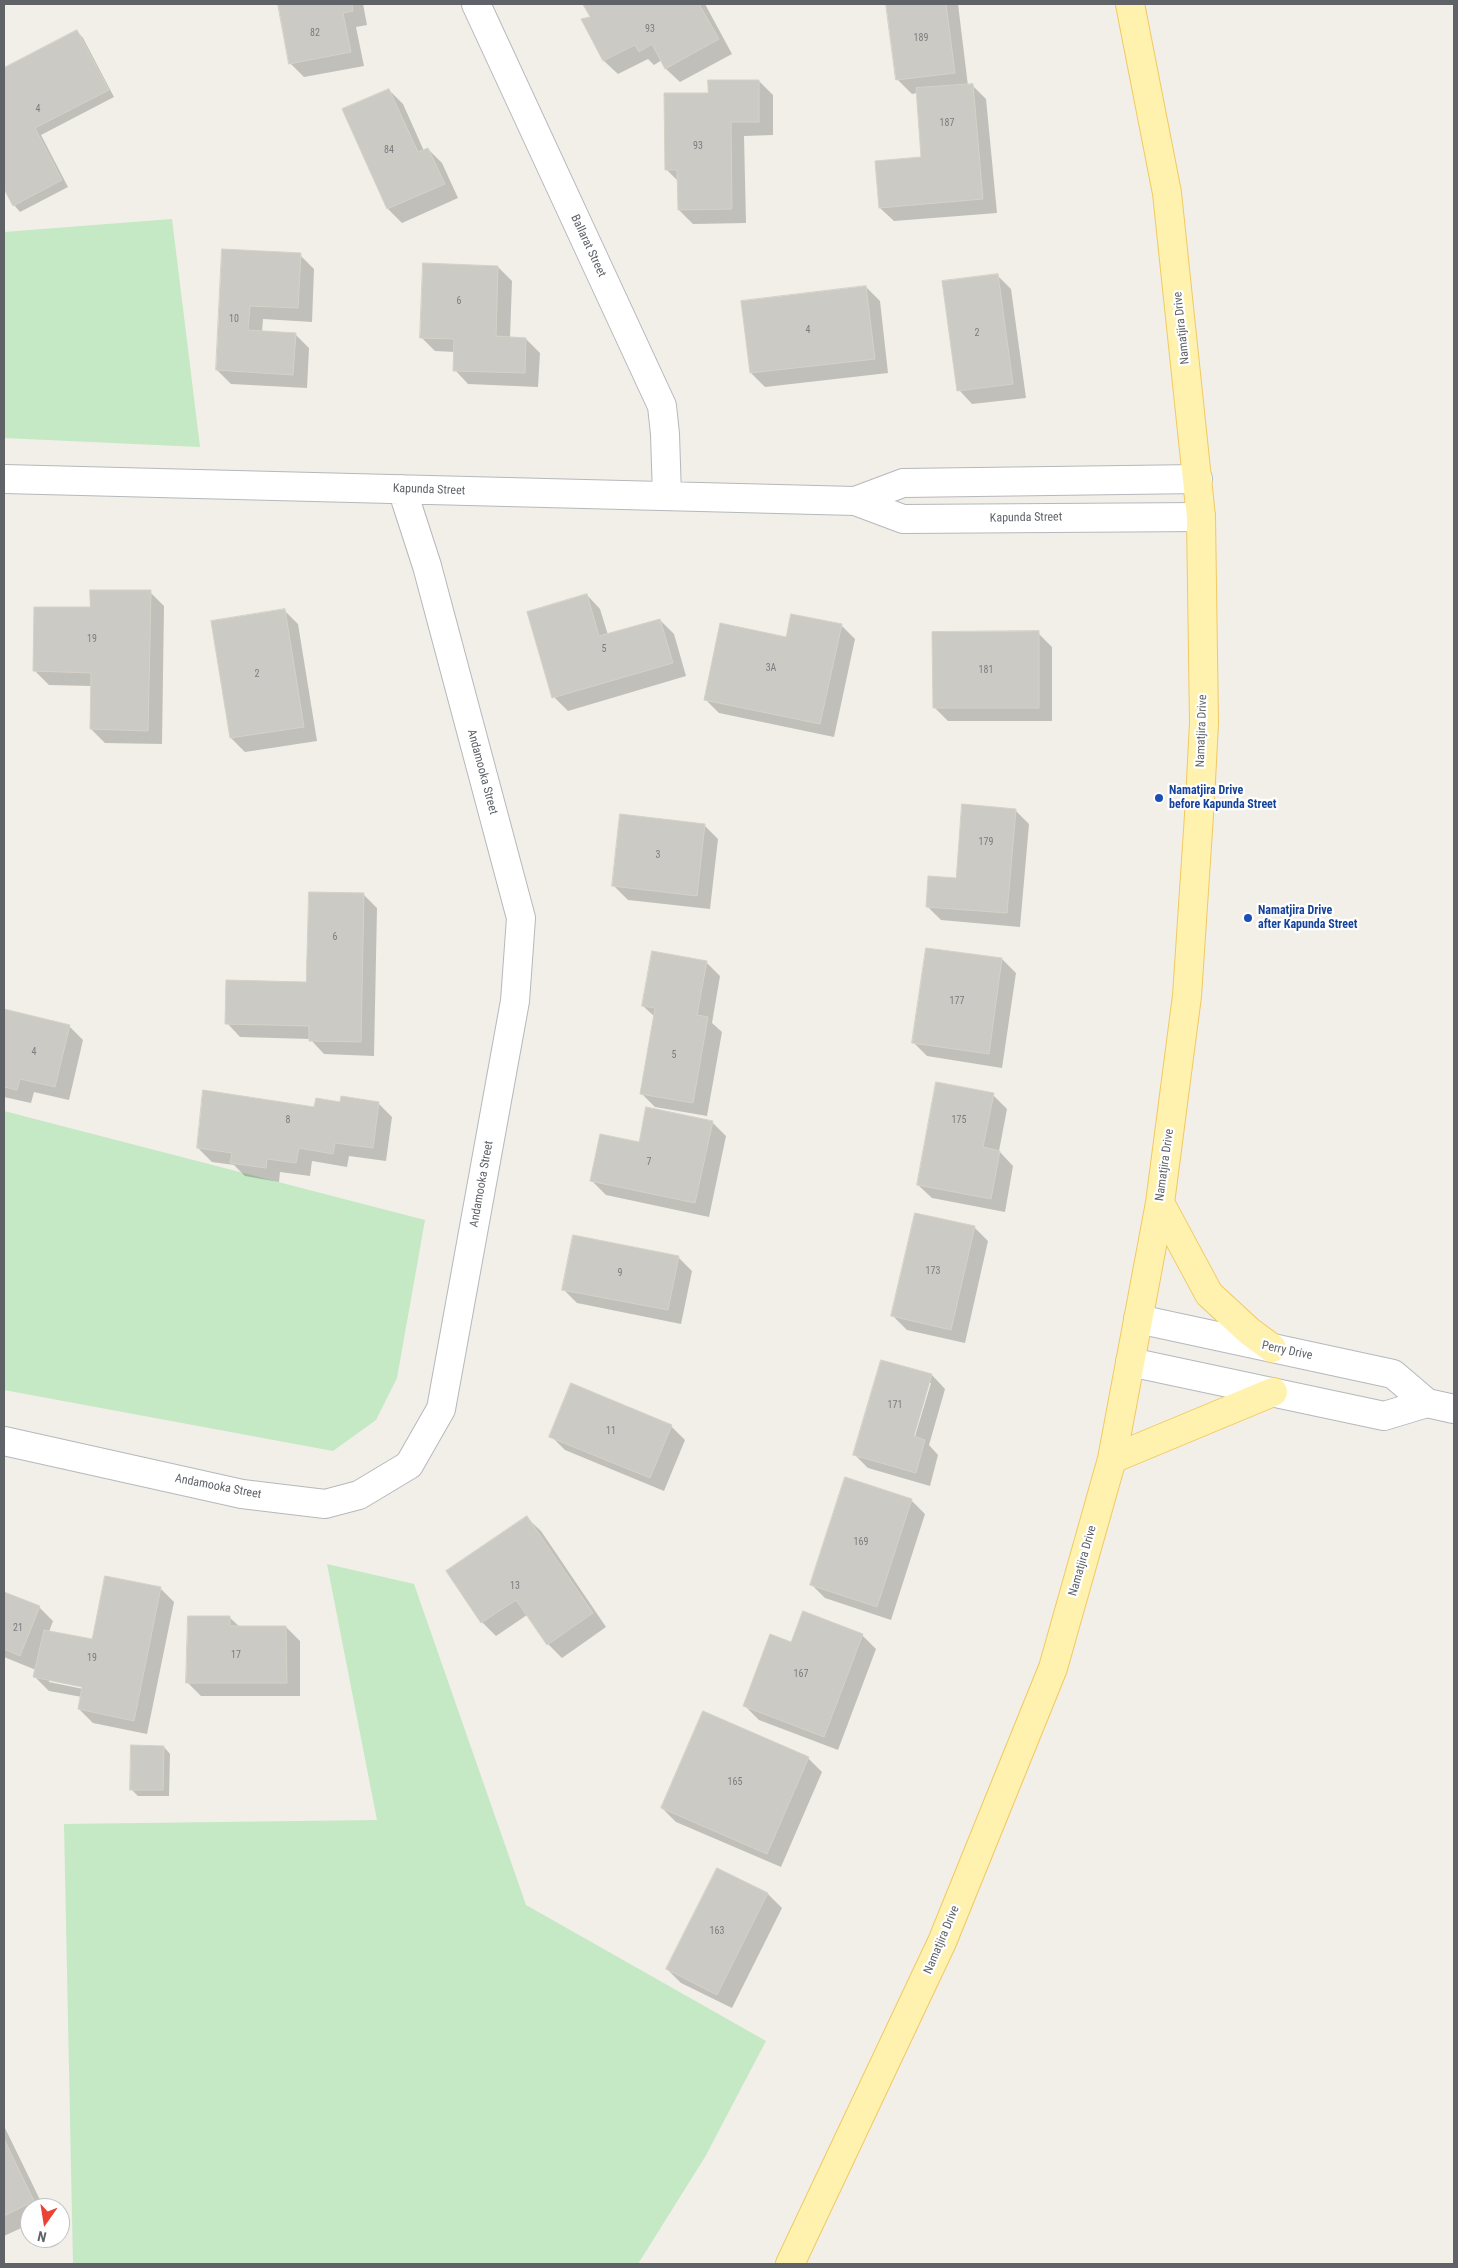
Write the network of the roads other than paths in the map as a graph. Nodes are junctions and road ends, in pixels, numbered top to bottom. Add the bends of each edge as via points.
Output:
1 (476, 4) edge
2 (1130, 4) edge
3 (4, 479) edge
4 (1198, 479) junction
5 (402, 489) junction
6 (667, 496) junction
7 (855, 501) junction
8 (1200, 517) junction
9 (1160, 1203) junction
10 (1138, 1319) junction
11 (1272, 1348) junction
12 (1130, 1362) junction
13 (1272, 1392) junction
14 (1427, 1403) junction
15 (1454, 1409) edge
16 (4, 1441) edge
17 (1112, 1459) junction
18 (790, 2264) edge

1 - 6 street, Ballarat Street via 662,406
2 - 4 main road, Namatjira Drive via 1167,193
3 - 5 street, Kapunda Street
4 - 7 street, Kapunda Street via 903,482
4 - 8 main road, Namatjira Drive
5 - 6 street, Kapunda Street
5 - 16 street, Andamooka Street via 427,566 521,918 516,1001 441,1409 409,1465 359,1495 325,1504 242,1494
6 - 7 street, Kapunda Street
7 - 8 street, Kapunda Street via 904,519
8 - 9 main road, Namatjira Drive via 1203,742 1187,996
9 - 10 main road, Namatjira Drive
9 - 11 main road via 1209,1294
10 - 11 street, Perry Drive
10 - 12 main road, Namatjira Drive
11 - 14 street, Perry Drive via 1393,1374
12 - 13 street, Perry Drive
12 - 17 main road, Namatjira Drive
13 - 14 street, Perry Drive via 1384,1416
13 - 17 main road
14 - 15 street, Perry Drive
17 - 18 main road, Namatjira Drive via 1049,1677 942,1942

